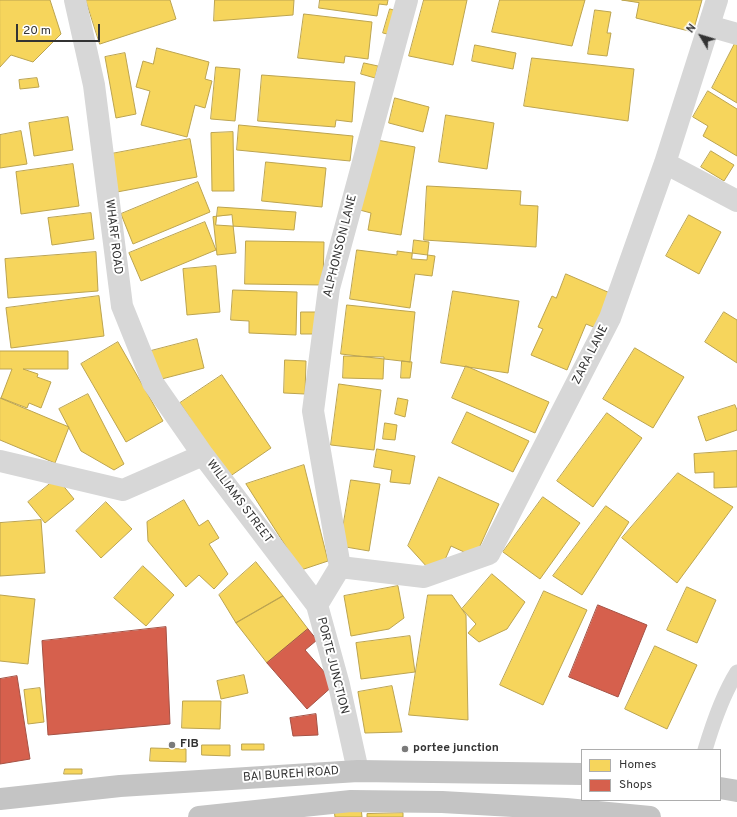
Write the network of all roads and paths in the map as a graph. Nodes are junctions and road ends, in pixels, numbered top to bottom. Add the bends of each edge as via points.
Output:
1 (75, 0) edge
2 (407, 0) edge
3 (717, 0) edge
4 (709, 26) junction
5 (737, 34) edge
6 (666, 163) junction
7 (737, 201) edge
8 (203, 454) junction
9 (0, 461) edge
10 (340, 567) junction
11 (317, 605) junction
12 (737, 672) edge
13 (705, 749) edge
14 (358, 771) junction
15 (581, 774) edge
16 (721, 788) edge
17 (737, 791) edge
18 (0, 799) edge
19 (569, 813) edge
20 (207, 817) edge
21 (650, 817) edge

1 - 8 street, WHARF ROAD via 94,85 122,306 153,383
2 - 10 street, ALPHONSON LANE via 329,288 313,411
3 - 4 street, ZARA LANE
4 - 5 street
4 - 6 street, ZARA LANE
6 - 7 street
6 - 10 street, ZARA LANE via 610,318 489,554 424,577
8 - 9 street, WILLIAMS STREET via 124,490
8 - 11 street, WILLIAMS STREET
10 - 11 street, PORTE JUNCTION
11 - 14 street, PORTE JUNCTION via 339,685
12 - 13 lane via 730,683
14 - 15 highway, BAI BUREH ROAD
14 - 18 highway, BAI BUREH ROAD via 120,786
16 - 17 highway
19 - 20 highway via 442,802 351,800
19 - 21 highway

